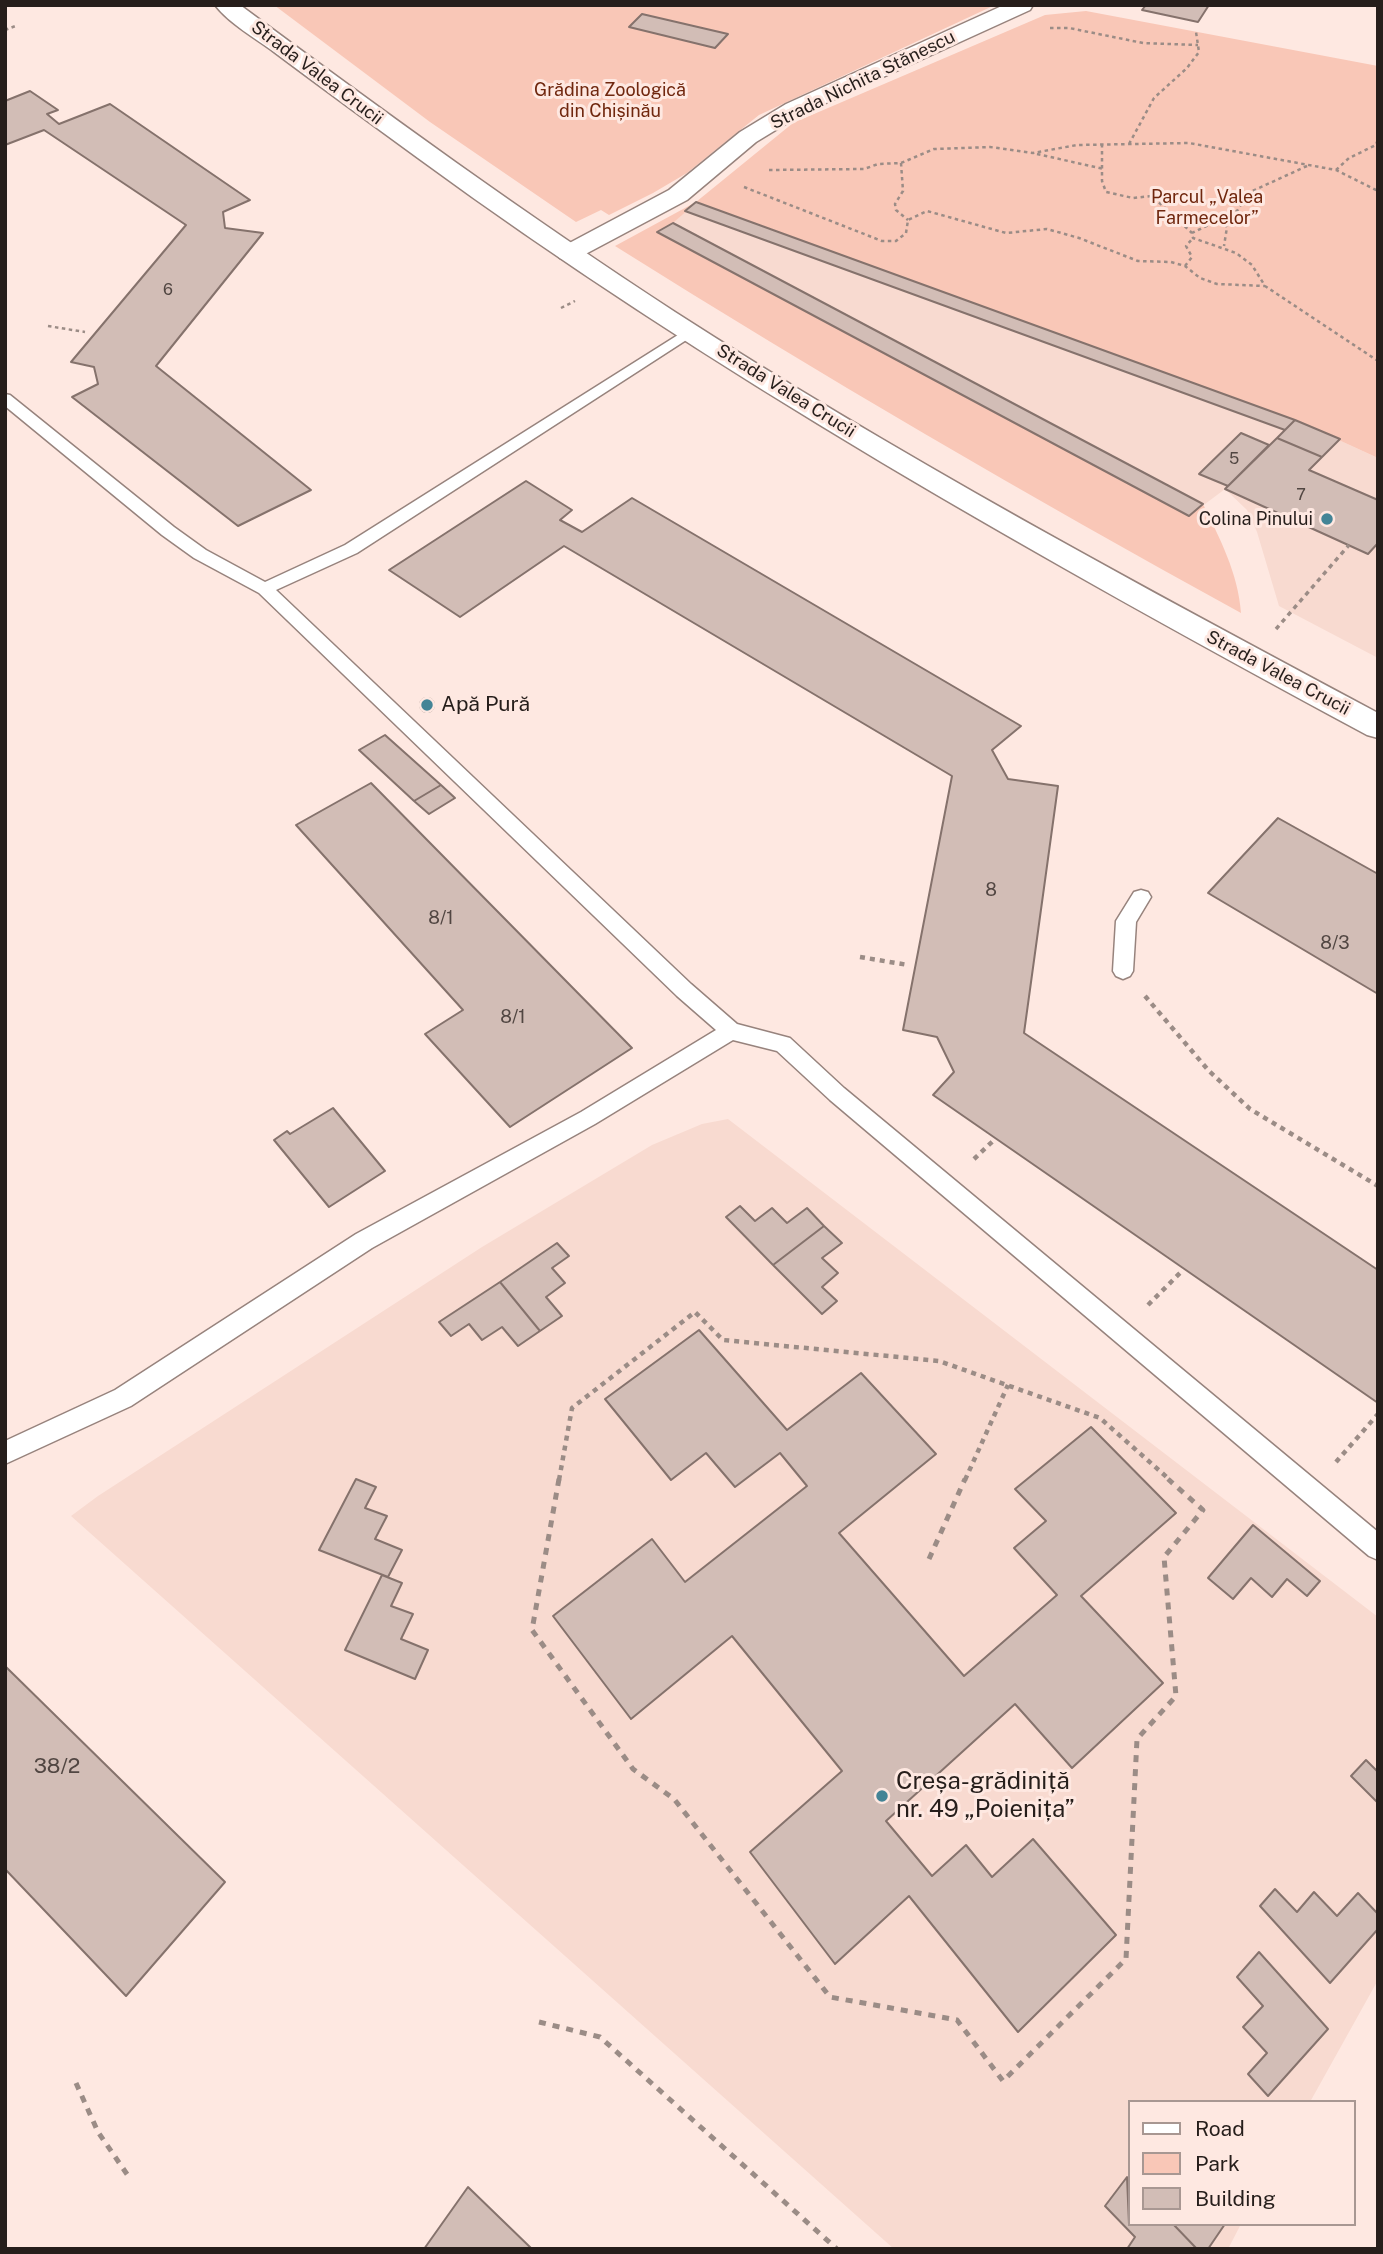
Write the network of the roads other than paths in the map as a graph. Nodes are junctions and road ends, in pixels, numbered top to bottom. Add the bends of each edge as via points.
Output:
1 (226, 5) edge
2 (1022, 5) edge
3 (569, 253) junction
4 (690, 332) junction
5 (5, 398) edge
6 (265, 589) junction
7 (1378, 727) edge
8 (1141, 897) dead end
9 (1123, 971) road end
10 (731, 1031) junction
11 (5, 1453) edge
12 (1378, 1548) edge

1 - 3 main road, Strada Valea Crucii via 394,131
2 - 3 main road, Strada Nichita Stănescu via 794,108 748,137 678,195
3 - 4 main road, Strada Valea Crucii
4 - 6 lane via 351,549
4 - 7 main road, Strada Valea Crucii via 1089,571
5 - 6 lane via 168,531
6 - 10 lane
8 - 9 lane via 1126,921
10 - 11 lane via 588,1118 365,1241 122,1398
10 - 12 lane via 783,1044 847,1103

